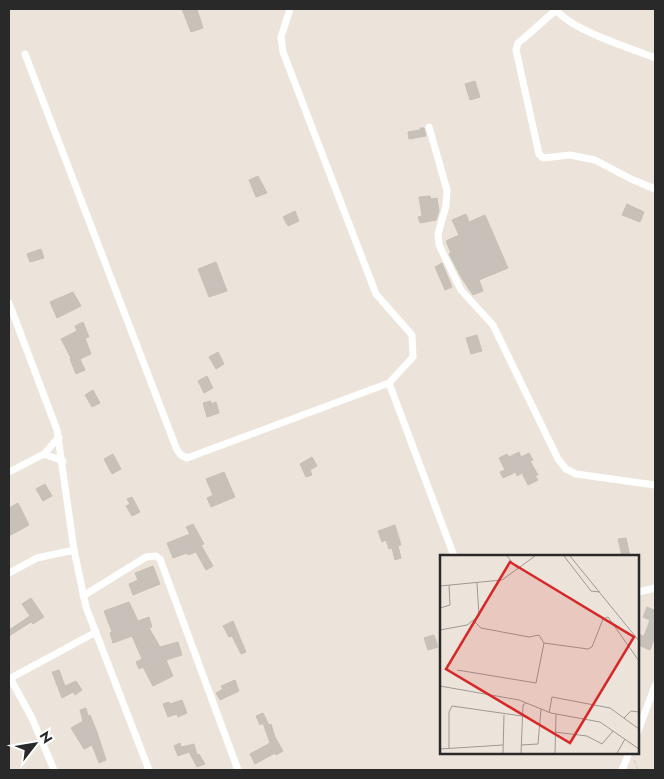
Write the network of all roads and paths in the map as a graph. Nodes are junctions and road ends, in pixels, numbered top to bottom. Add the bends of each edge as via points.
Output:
1 (290, 9) edge
2 (556, 9) edge
3 (25, 54) dead end
4 (655, 58) edge
5 (429, 127) dead end
6 (655, 189) edge
7 (9, 304) edge
8 (389, 383) junction
9 (59, 437) junction
10 (44, 454) junction
11 (63, 461) junction
12 (9, 472) edge
13 (655, 485) edge
14 (74, 550) junction
15 (454, 555) edge
16 (9, 573) edge
17 (655, 588) edge
18 (639, 592) edge
19 (82, 596) junction
20 (96, 632) junction
21 (10, 678) edge
22 (655, 686) edge
23 (639, 728) edge
24 (630, 754) edge
25 (630, 754) edge
26 (54, 770) edge
27 (149, 770) edge
28 (238, 770) edge
29 (622, 770) edge
30 (638, 770) edge

1 - 8 street via 281,37 284,52 376,294 412,335 413,357
2 - 4 street via 575,25
2 - 6 street via 518,44 516,50 539,154 543,158 570,155 595,160
3 - 8 street via 181,456 187,458
5 - 13 street via 447,190 438,234 439,245 461,290 493,325 558,459 566,469 576,474
7 - 9 street
8 - 15 street
9 - 10 street
9 - 11 street
10 - 11 street
10 - 12 street
11 - 14 street
14 - 16 street via 37,558
14 - 19 street
17 - 18 street
19 - 20 street
19 - 28 street via 146,557 160,559
20 - 21 street
20 - 27 street
21 - 26 street via 32,718
22 - 23 street
24 - 29 street
25 - 30 path

